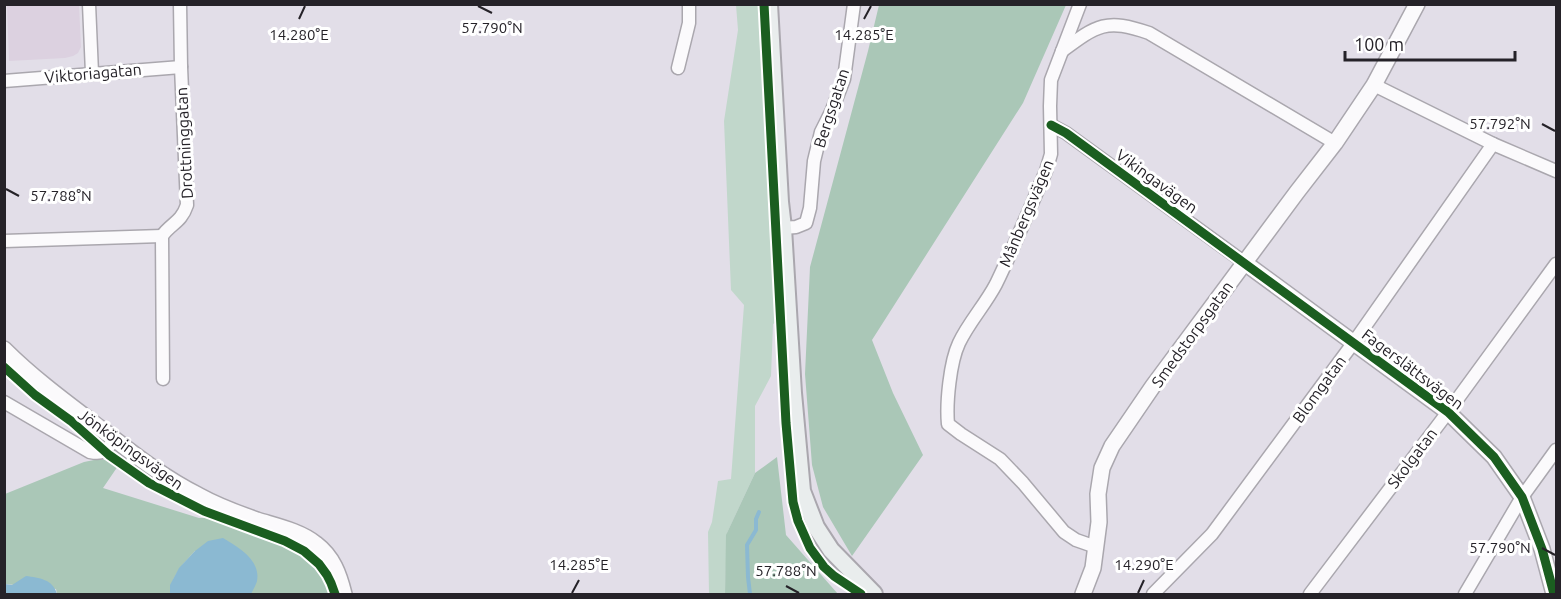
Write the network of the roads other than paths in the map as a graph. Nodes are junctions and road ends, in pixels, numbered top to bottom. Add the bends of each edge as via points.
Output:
1 (89, 4) edge
2 (180, 4) edge
3 (689, 4) edge
4 (769, 4) edge
5 (854, 4) edge
6 (1080, 4) edge
7 (1417, 4) edge
8 (1062, 51) junction
9 (181, 67) junction
10 (678, 68) dead end
11 (92, 73) junction
12 (4, 81) edge
13 (1374, 85) junction
14 (1051, 125) junction
15 (1335, 143) junction
16 (1493, 144) junction
17 (1557, 171) edge
18 (783, 228) junction
19 (162, 236) junction
20 (4, 241) edge
21 (1245, 263) junction
22 (1557, 264) edge
23 (1354, 342) junction
24 (4, 349) edge
25 (163, 379) dead end
26 (4, 402) edge
27 (1448, 412) junction
28 (115, 439) junction
29 (1557, 450) edge
30 (1522, 497) junction
31 (1096, 547) junction
32 (344, 594) edge
33 (874, 594) edge
34 (1083, 594) edge
35 (1153, 594) edge
36 (1310, 594) edge
37 (1465, 594) edge
38 (1554, 594) edge

1 - 11 street
2 - 9 street, Drottninggatan
3 - 10 street via 689,23
4 - 18 main road
5 - 18 street, Bergsgatan via 844,79 821,132 806,223
6 - 8 street, Månbergsvägen
7 - 13 street, Smedstorpsgatan
8 - 14 street, Månbergsvägen via 1051,80
8 - 15 street via 1100,27 1121,25 1149,33
9 - 11 street, Viktoriagatan
9 - 19 street, Drottninggatan via 187,205 181,219
11 - 12 street, Viktoriagatan
13 - 15 street, Smedstorpsgatan
13 - 16 street
14 - 21 street, Vikingavägen
14 - 31 street, Månbergsvägen via 1051,154 1046,171 995,285 958,343 947,399 948,424 1000,459 1064,532
15 - 21 street, Smedstorpsgatan
16 - 17 street
16 - 23 street, Blomgatan
18 - 33 main road via 802,491 816,527 831,550
19 - 20 street
19 - 25 street
21 - 23 street, Fagerslättsvägen
21 - 31 street, Smedstorpsgatan via 1112,446 1102,468
22 - 27 street, Skolgatan
23 - 27 street, Fagerslättsvägen
23 - 35 street, Blomgatan via 1212,534
24 - 28 street, Jönköpingsvägen
26 - 28 street via 90,452 105,451
27 - 30 street, Fagerslättsvägen via 1494,458
27 - 36 street, Skolgatan
28 - 32 street, Jönköpingsvägen via 197,495 314,542 330,558
29 - 30 street
30 - 37 street
30 - 38 street, Fagerslättsvägen
31 - 34 street, Smedstorpsgatan

